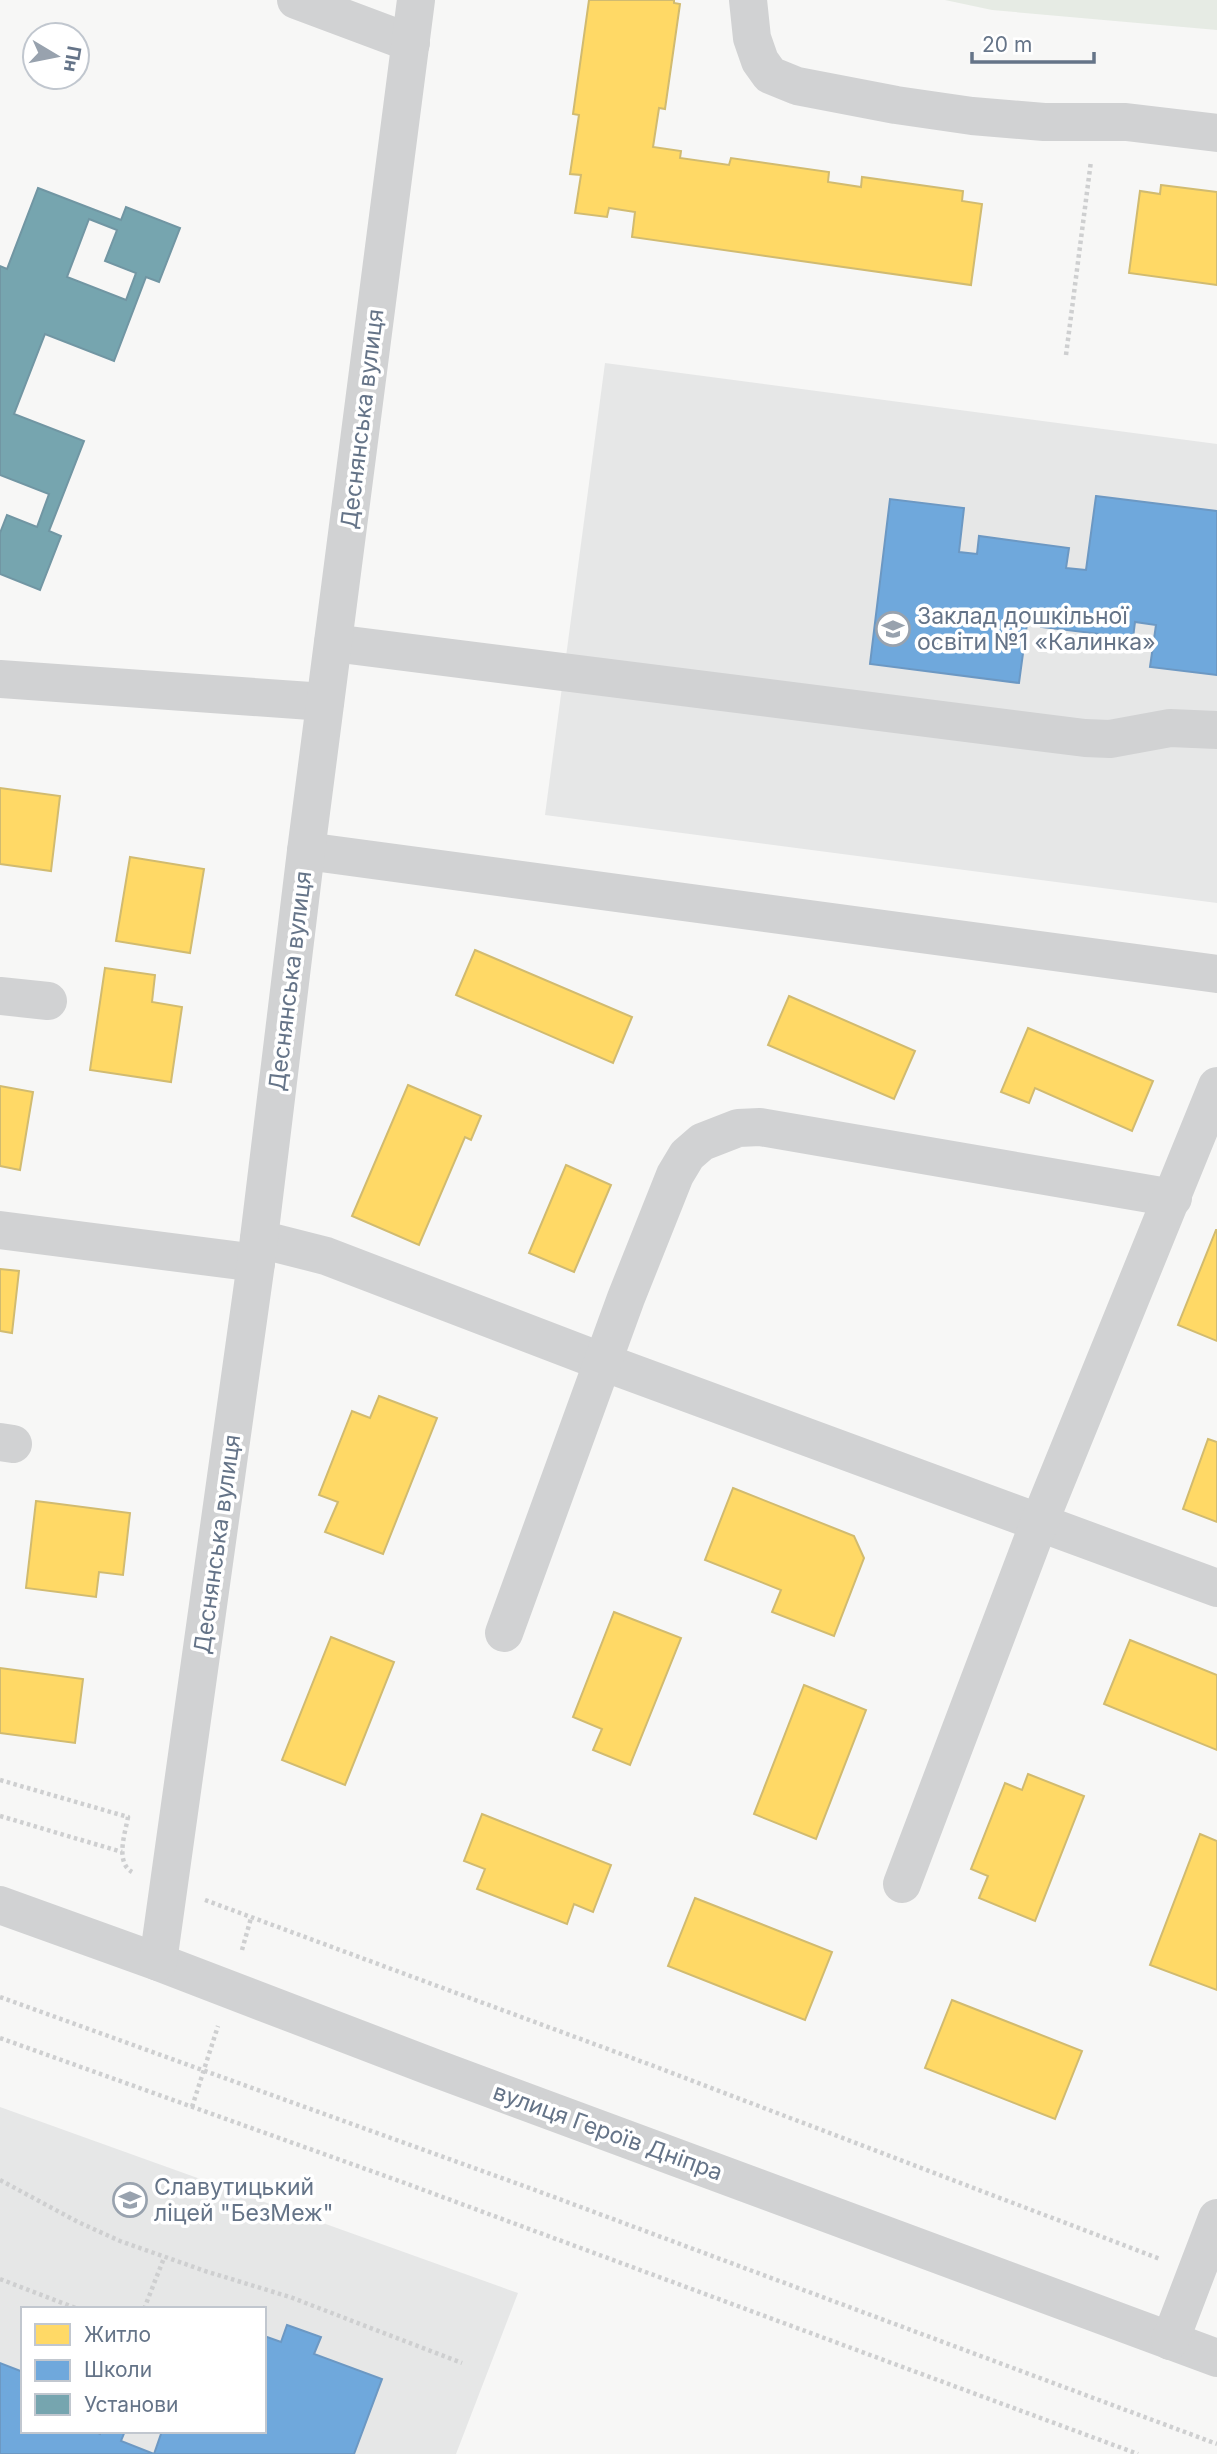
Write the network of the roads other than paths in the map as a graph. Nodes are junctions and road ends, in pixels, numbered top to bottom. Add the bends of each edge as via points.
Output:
1 (296, 0) edge
2 (416, 0) edge
3 (747, 0) edge
4 (411, 43) junction
5 (1217, 133) edge
6 (333, 643) junction
7 (0, 679) edge
8 (325, 702) junction
9 (1217, 730) edge
10 (306, 851) junction
11 (1217, 974) edge
12 (0, 996) edge
13 (48, 1001) dead end
14 (1217, 1086) edge
15 (1173, 1198) junction
16 (0, 1230) edge
17 (257, 1251) junction
18 (603, 1362) junction
19 (1040, 1523) junction
20 (1217, 1588) edge
21 (504, 1633) dead end
22 (902, 1884) dead end
23 (0, 1905) edge
24 (158, 1962) junction
25 (1217, 2218) edge
26 (1170, 2341) junction
27 (1217, 2358) edge

1 - 4 street
2 - 4 street, Деснянська вулиця
3 - 5 street via 760,61 782,82 972,116 1126,122
4 - 6 street, Деснянська вулиця
6 - 8 street, Деснянська вулиця
6 - 9 street via 1085,738 1110,739 1170,728
7 - 8 street
8 - 10 street, Деснянська вулиця
10 - 11 street
10 - 17 street, Деснянська вулиця
12 - 13 street
14 - 15 street
15 - 18 street via 738,1128 702,1142 675,1175
15 - 19 street
16 - 17 street
17 - 18 street via 326,1256
17 - 24 street, Деснянська вулиця
18 - 19 street
18 - 21 street
19 - 20 street
19 - 22 street
23 - 24 street, вулиця Героїв Дніпра
24 - 26 street, вулиця Героїв Дніпра
25 - 26 street
26 - 27 street, вулиця Героїв Дніпра

